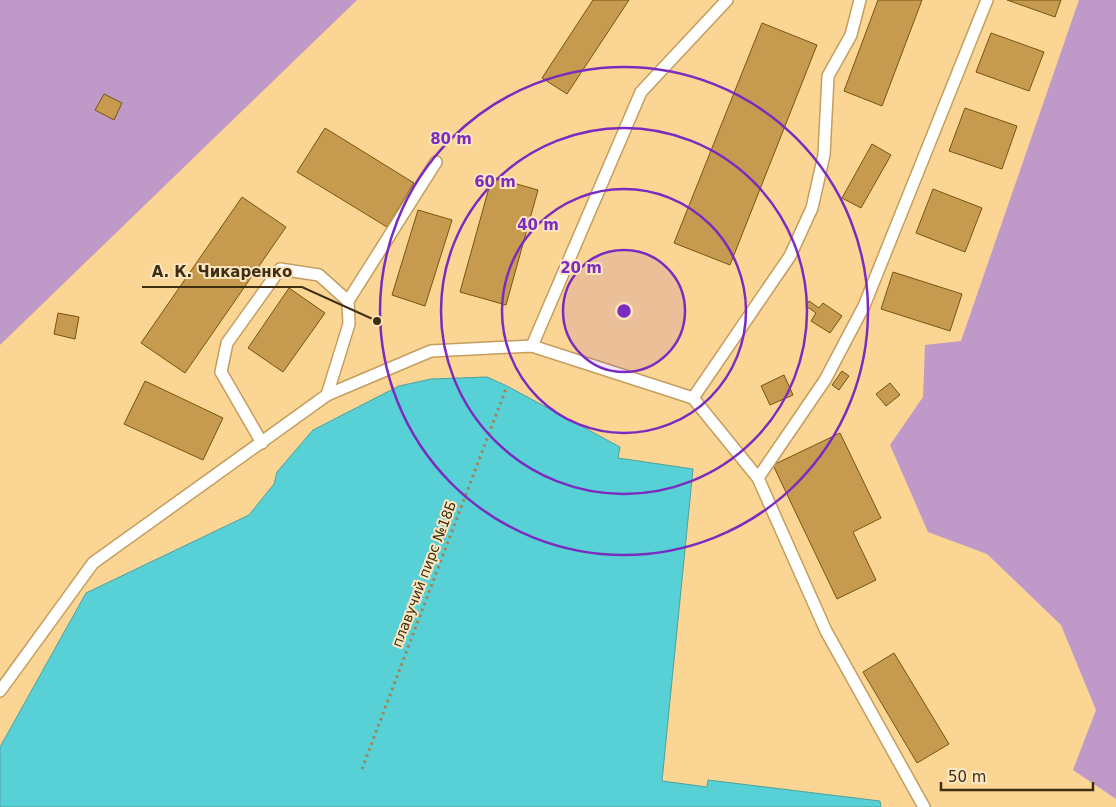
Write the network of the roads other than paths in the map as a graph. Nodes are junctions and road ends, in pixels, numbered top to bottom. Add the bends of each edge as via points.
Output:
1 (726, 0) edge
2 (860, 0) edge
3 (987, 0) edge
4 (436, 162) dead end
5 (348, 300) junction
6 (532, 346) junction
7 (327, 395) junction
8 (693, 398) junction
9 (262, 442) junction
10 (758, 478) junction
11 (0, 691) edge
12 (924, 807) edge

1 - 6 lane via 641,92
2 - 8 lane via 851,34 828,76 824,155 812,208 790,256
3 - 10 lane via 864,306 825,380
4 - 5 lane
5 - 7 lane via 348,324
5 - 9 lane via 318,276 280,269 227,343 221,372
6 - 7 lane via 431,351
6 - 8 lane
7 - 9 lane
8 - 10 lane
9 - 11 lane via 94,564
10 - 12 lane via 826,630

